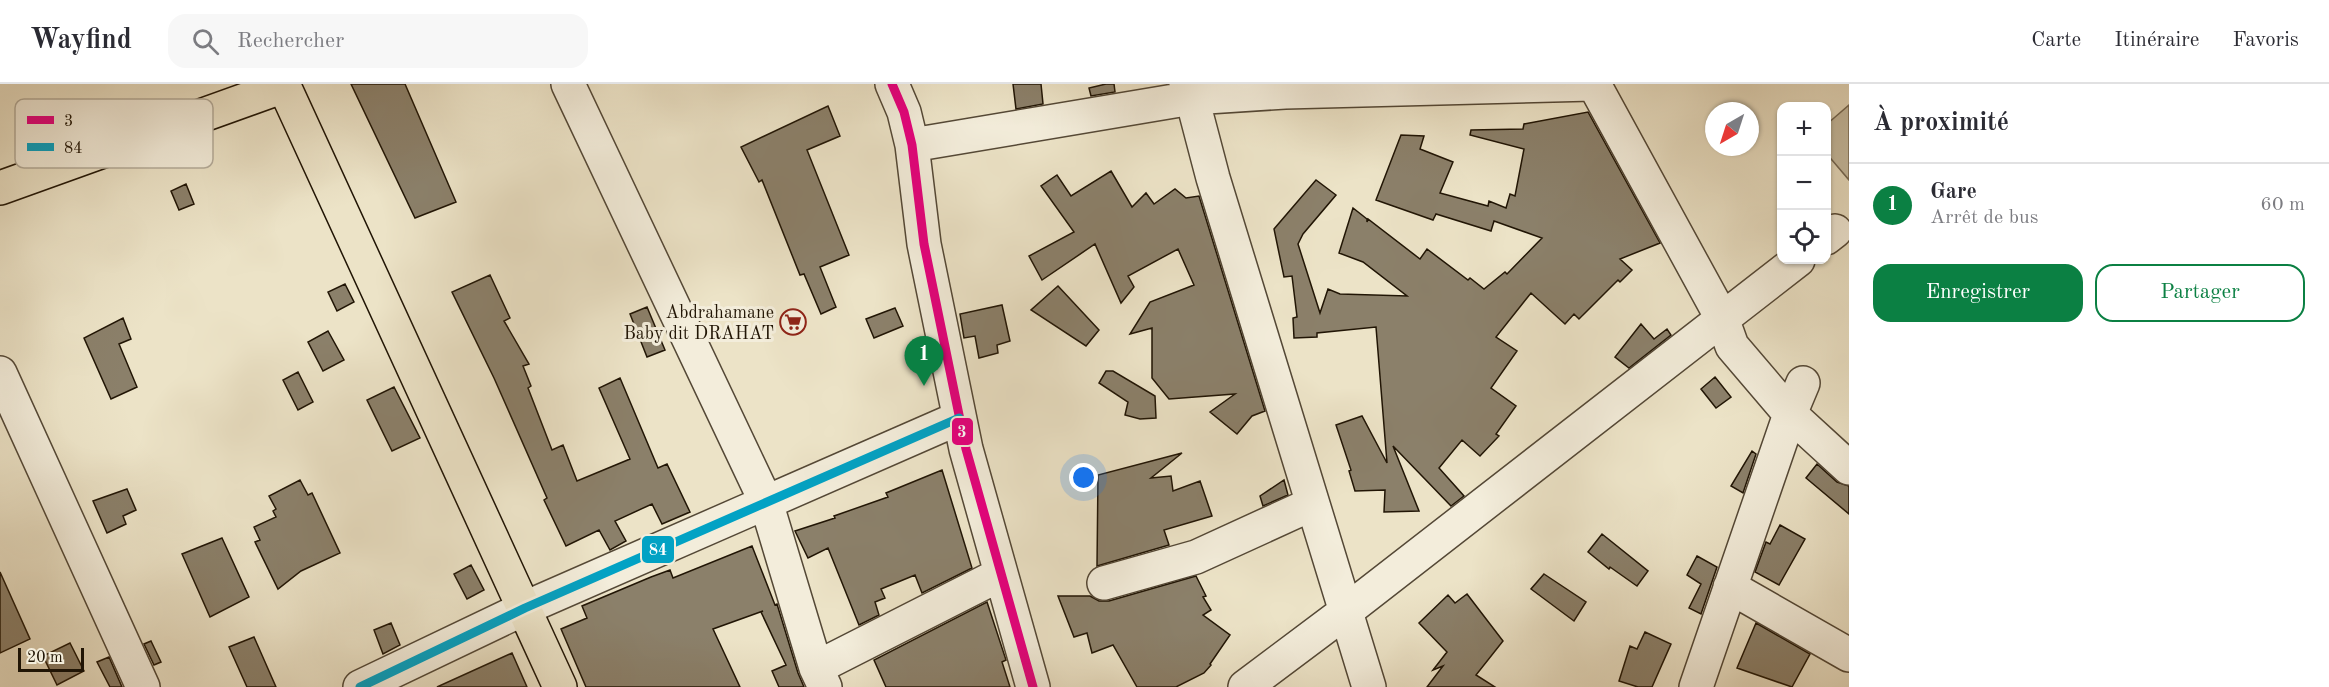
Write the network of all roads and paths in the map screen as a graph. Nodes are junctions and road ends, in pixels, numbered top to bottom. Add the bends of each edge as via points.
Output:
1 (568, 84) edge
2 (892, 84) edge
3 (1593, 84) edge
4 (285, 85) edge
5 (1284, 88) edge
6 (1189, 91) edge
7 (213, 111) edge
8 (912, 145) junction
9 (55, 168) edge
10 (0, 188) edge
11 (1793, 264) edge
12 (1722, 318) junction
13 (0, 373) edge
14 (1803, 383) dead end
15 (1790, 414) junction
16 (960, 418) junction
17 (1849, 468) edge
18 (766, 502) junction
19 (1312, 504) junction
20 (1001, 574) junction
21 (1104, 583) dead end
22 (1730, 587) junction
23 (525, 608) junction
24 (1345, 612) junction
25 (1849, 655) edge
26 (821, 677) edge
27 (143, 687) edge
28 (360, 687) edge
29 (560, 687) edge
30 (1033, 687) edge
31 (1245, 687) edge
32 (1369, 687) edge
33 (1696, 687) edge

1 - 18 street
2 - 8 street
3 - 5 street
3 - 12 street
4 - 7 main road
4 - 23 main road
5 - 6 street
6 - 8 street
6 - 19 street
8 - 16 street via 924,244
9 - 10 main road
11 - 12 street
12 - 15 street via 1732,346
12 - 24 street
13 - 27 street
14 - 15 street
15 - 17 street
15 - 22 street
16 - 18 street
16 - 20 street
18 - 23 street
18 - 26 street
19 - 21 street via 1196,557
19 - 24 street
20 - 26 street
20 - 30 street
22 - 25 street
22 - 33 street
23 - 28 street
23 - 29 main road
24 - 31 street
24 - 32 street

